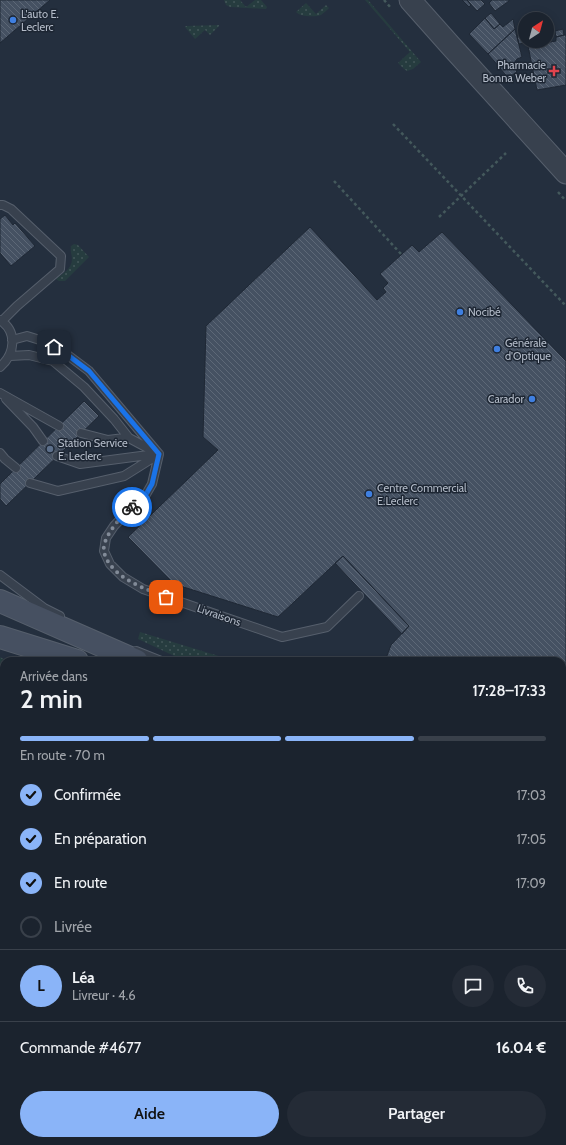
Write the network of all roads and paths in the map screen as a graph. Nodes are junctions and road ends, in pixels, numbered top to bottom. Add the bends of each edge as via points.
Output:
1 (410, 0) edge
2 (393, 124) dead end
3 (506, 153) dead end
4 (566, 173) edge
5 (334, 181) dead end
6 (461, 196) junction
7 (0, 205) edge
8 (439, 217) dead end
9 (402, 254) dead end
10 (566, 306) edge
11 (1, 321) edge
12 (12, 340) junction
13 (10, 356) junction
14 (0, 367) edge
15 (0, 393) edge
16 (59, 426) dead end
17 (81, 433) dead end
18 (130, 438) junction
19 (43, 441) dead end
20 (0, 453) edge
21 (159, 454) junction
22 (57, 456) dead end
23 (16, 468) dead end
24 (30, 483) dead end
25 (0, 575) edge
26 (359, 596) dead end
27 (0, 601) edge
28 (65, 618) dead end
29 (0, 637) edge
30 (132, 654) edge
31 (64, 657) edge
32 (144, 657) edge

1 - 4 street
2 - 6 path
3 - 6 path
5 - 9 path
6 - 8 path
6 - 10 path
7 - 11 lane via 11,209 61,256 60,270
11 - 12 lane via 8,328
12 - 13 lane
12 - 21 lane via 27,336 43,341 89,371
13 - 14 lane
13 - 18 lane via 29,355 53,361 84,387
15 - 16 lane
15 - 19 lane
17 - 18 lane via 108,440
18 - 21 lane
20 - 23 lane
21 - 22 lane via 80,464
21 - 24 lane via 124,476 58,491
21 - 26 lane, Livraisons via 152,484 145,496 114,526 106,538 104,551 110,564 123,577 143,588 282,637 328,626
25 - 28 lane via 44,608
27 - 30 main road
29 - 31 main road
30 - 32 lane

